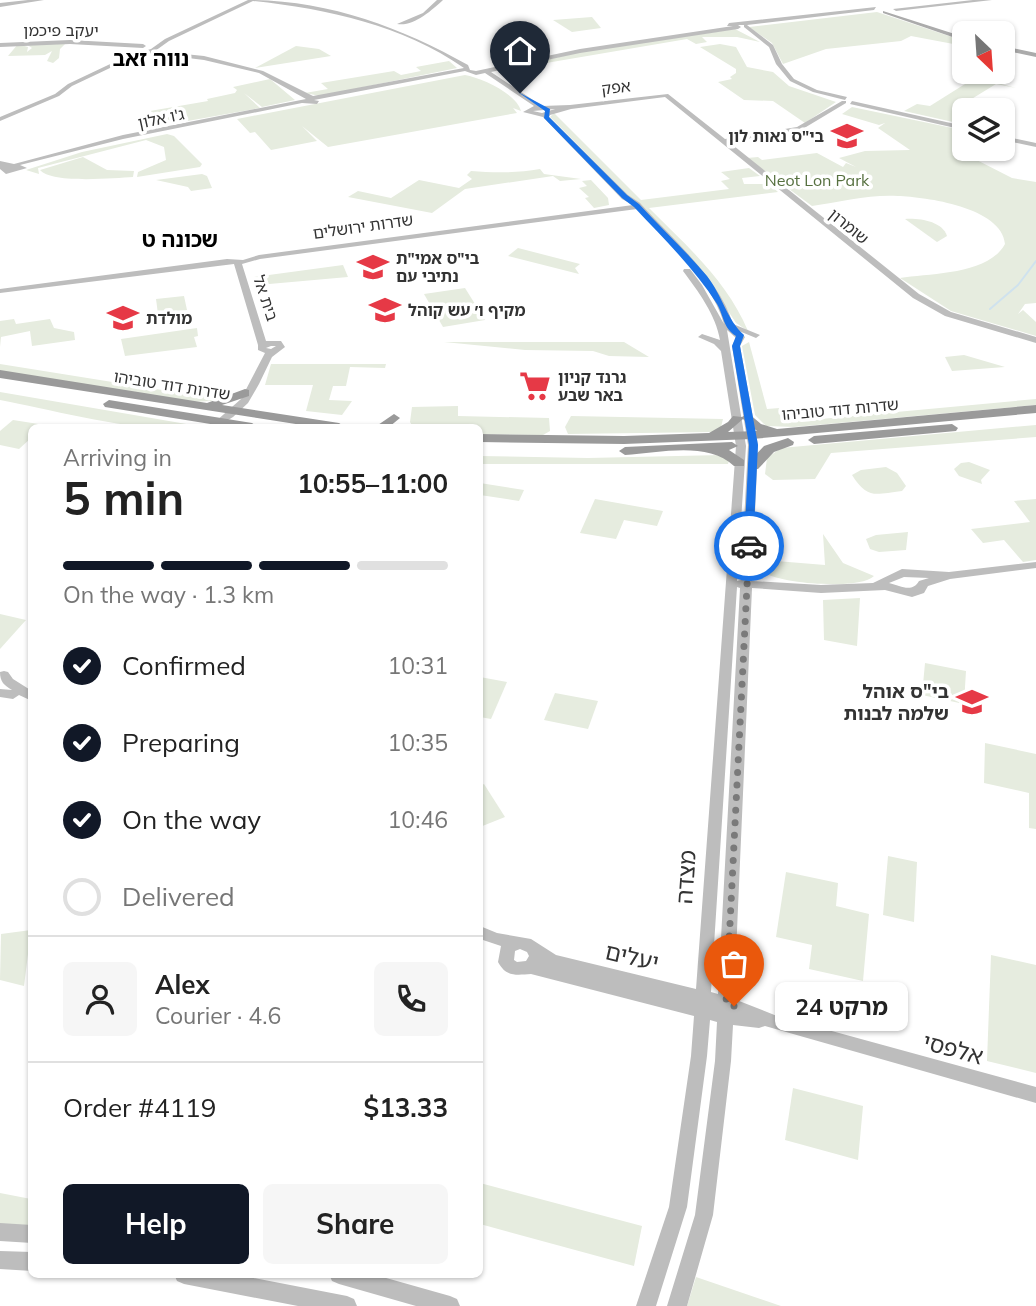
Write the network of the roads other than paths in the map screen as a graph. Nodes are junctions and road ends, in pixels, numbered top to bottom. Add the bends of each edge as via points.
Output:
1 (23, 0) edge
2 (41, 0) edge
3 (254, 0) edge
4 (443, 0) edge
5 (865, 0) edge
6 (989, 0) edge
7 (272, 1) edge
8 (283, 1) edge
9 (242, 2) edge
10 (0, 4) edge
11 (882, 7) edge
12 (398, 26) junction
13 (742, 26) junction
14 (952, 34) edge
15 (0, 45) edge
16 (123, 46) junction
17 (149, 49) junction
18 (136, 50) junction
19 (1015, 50) edge
20 (444, 54) junction
21 (1036, 54) edge
22 (536, 57) junction
23 (502, 65) junction
24 (476, 69) junction
25 (774, 69) junction
26 (784, 69) junction
27 (449, 75) junction
28 (490, 80) junction
29 (500, 80) junction
30 (46, 94) junction
31 (669, 98) joint
32 (308, 100) junction
33 (847, 101) junction
34 (527, 110) junction
35 (545, 110) junction
36 (535, 115) junction
37 (0, 117) edge
38 (952, 124) edge
39 (715, 134) junction
40 (745, 138) junction
41 (1015, 138) edge
42 (1015, 139) edge
43 (725, 141) junction
44 (1036, 144) edge
45 (6, 168) edge
46 (608, 189) junction
47 (635, 205) junction
48 (624, 209) junction
49 (601, 210) junction
50 (492, 225) joint
51 (480, 226) joint
52 (242, 259) junction
53 (71, 280) joint
54 (59, 282) joint
55 (0, 290) edge
56 (725, 311) junction
57 (704, 336) joint
58 (754, 336) joint
59 (729, 338) junction
60 (1036, 340) edge
61 (267, 347) joint
62 (0, 374) edge
63 (0, 385) edge
64 (247, 395) junction
65 (190, 406) junction
66 (1036, 409) edge
67 (228, 416) junction
68 (742, 418) junction
69 (273, 419) junction
70 (1036, 420) edge
71 (245, 424) edge
72 (314, 424) edge
73 (711, 436) junction
74 (788, 437) junction
75 (483, 438) edge
76 (747, 440) junction
77 (696, 448) junction
78 (483, 449) edge
79 (746, 465) junction
80 (1036, 565) edge
81 (748, 566) junction
82 (919, 580) junction
83 (893, 583) junction
84 (740, 584) junction
85 (781, 587) junction
86 (1, 673) edge
87 (4, 692) edge
88 (28, 694) edge
89 (28, 702) edge
90 (483, 933) edge
91 (483, 943) edge
92 (526, 945) junction
93 (506, 962) junction
94 (531, 967) junction
95 (702, 1004) junction
96 (725, 1010) junction
97 (1036, 1095) edge
98 (0, 1233) edge
99 (28, 1234) edge
100 (0, 1260) edge
101 (28, 1262) edge
102 (207, 1278) edge
103 (353, 1278) edge
104 (347, 1306) edge
105 (450, 1306) edge
106 (646, 1306) edge
107 (677, 1306) edge

1 - 10 main road
2 - 10 main road
3 - 7 main road
3 - 9 main road
3 - 9 main road
4 - 12 main road via 433,12
5 - 11 main road
6 - 11 main road
7 - 8 main road
7 - 9 main road
7 - 12 main road
8 - 12 main road
9 - 17 main road
11 - 13 main road, ג'ו אלון
11 - 13 main road, ג'ו אלון
11 - 14 main road
12 - 20 main road
12 - 24 main road
13 - 22 main road, ג'ו אלון
13 - 23 main road, ג'ו אלון
13 - 25 main road via 766,46
13 - 26 main road via 768,43
15 - 16 main road, יעקב פיכמן via 70,42
16 - 17 main road, יעקב פיכמן
16 - 18 main road, יעקב פיכמן
17 - 18 main road, יעקב פיכמן
17 - 30 main road
17 - 32 main road via 261,72
18 - 30 main road
19 - 21 main road
20 - 24 main road
20 - 27 main road via 461,67
22 - 24 main road, ג'ו אלון
22 - 24 main road
23 - 24 main road, ג'ו אלון
23 - 29 main road via 492,72
24 - 27 main road, ג'ו אלון
24 - 28 main road
24 - 29 main road
25 - 26 main road
25 - 33 main road via 800,88
26 - 33 main road via 788,78 804,88
27 - 28 main road
27 - 32 main road, ג'ו אלון
28 - 34 main road
29 - 35 main road
30 - 37 main road
30 - 37 main road
31 - 35 main road, אפק
31 - 39 main road, שומרון
32 - 45 main road, ג'ו אלון
33 - 38 main road
33 - 40 main road via 804,127
34 - 35 main road
34 - 36 main road
35 - 36 main road
35 - 47 main road via 546,117
36 - 46 main road
39 - 40 main road
39 - 43 main road, שומרון
40 - 43 main road
41 - 44 main road
42 - 44 main road
43 - 60 main road, שומרון via 916,296 948,314
46 - 48 main road
46 - 49 main road via 615,204
47 - 48 main road
47 - 56 main road via 705,279
48 - 49 main road
48 - 49 main road
48 - 59 main road via 635,215 695,280
49 - 50 main road
50 - 51 main road
51 - 52 main road, שדרות ירושלים
52 - 53 main road, שדרות ירושלים
52 - 61 main road, בית אל
53 - 54 main road
54 - 55 main road
56 - 58 main road via 734,326
56 - 59 main road
57 - 59 main road via 715,332
57 - 59 main road via 717,342
58 - 59 main road
59 - 68 main road, מצדה
61 - 64 main road, בית אל via 267,358
62 - 65 highway, שדרות דוד טוביהו
63 - 67 highway, שדרות דוד טוביהו
64 - 65 highway
64 - 67 main road, בית אל
64 - 69 highway via 252,408
65 - 67 highway, שדרות דוד טוביהו
66 - 74 highway, שדרות דוד טוביהו
67 - 69 highway, שדרות דוד טוביהו
67 - 71 highway, שדרות דוד טוביהו
68 - 73 highway
68 - 74 highway
68 - 76 main road, מצדה
69 - 72 highway, שדרות דוד טוביהו
70 - 74 highway, שדרות דוד טוביהו
73 - 75 highway, שדרות דוד טוביהו
73 - 76 highway, שדרות דוד טוביהו
74 - 76 highway, שדרות דוד טוביהו
74 - 79 highway
76 - 77 highway, שדרות דוד טוביהו
76 - 79 main road, מצדה
77 - 78 highway, שדרות דוד טוביהו
77 - 79 highway via 723,452
79 - 81 main road, מצדה
79 - 84 main road, מצדה
80 - 82 main road
81 - 84 main road, מצדה
81 - 85 main road via 759,578
82 - 83 main road via 902,573
82 - 83 main road via 920,590 912,593
83 - 85 main road
84 - 85 main road
84 - 95 main road, מצדה
84 - 96 main road, מצדה
86 - 88 main road
87 - 89 main road
90 - 92 main road, יעלים
91 - 93 main road
92 - 93 main road via 508,947
92 - 94 main road via 537,956
92 - 95 main road, יעלים via 552,961
93 - 94 main road via 514,969
94 - 95 main road, יעלים
95 - 96 main road, יעלים
95 - 106 main road, מצדה via 678,1207
96 - 97 main road, אלפסי
96 - 107 main road, מצדה via 704,1215
98 - 99 main road
100 - 101 main road
102 - 104 main road
103 - 105 main road

